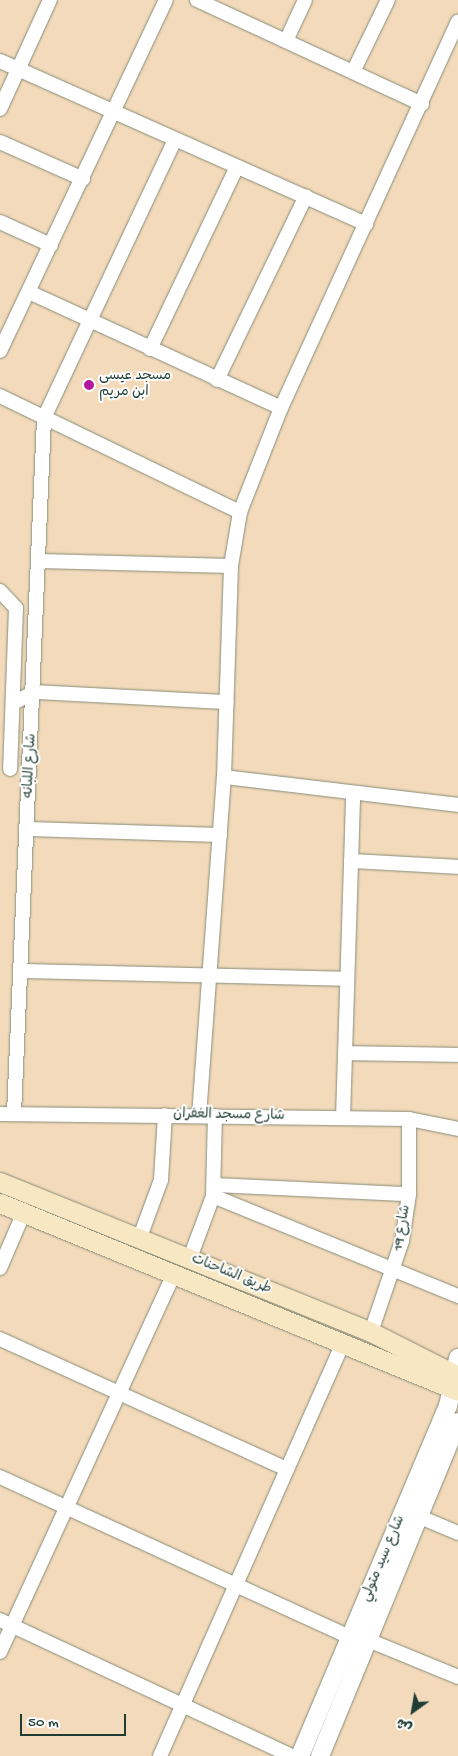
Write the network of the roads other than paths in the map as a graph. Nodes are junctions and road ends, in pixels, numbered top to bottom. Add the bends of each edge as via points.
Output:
1 (50, 0) edge
2 (166, 0) edge
3 (197, 0) edge
4 (305, 0) edge
5 (388, 0) edge
6 (225, 6) edge
7 (458, 22) edge
8 (286, 41) junction
9 (0, 61) edge
10 (18, 70) junction
11 (353, 72) junction
12 (422, 104) junction
13 (0, 108) edge
14 (115, 114) junction
15 (175, 140) junction
16 (0, 142) edge
17 (237, 167) junction
18 (83, 179) junction
19 (306, 196) junction
20 (0, 222) edge
21 (366, 224) junction
22 (51, 246) junction
23 (29, 292) junction
24 (87, 320) junction
25 (150, 349) junction
26 (0, 351) edge
27 (217, 380) junction
28 (0, 396) edge
29 (281, 408) junction
30 (44, 418) junction
31 (240, 512) junction
32 (40, 561) junction
33 (231, 566) junction
34 (0, 591) edge
35 (35, 692) junction
36 (227, 702) junction
37 (13, 703) junction
38 (5, 768) edge
39 (31, 773) junction
40 (224, 777) junction
41 (353, 793) junction
42 (458, 805) edge
43 (28, 828) junction
44 (220, 836) junction
45 (351, 861) junction
46 (458, 867) edge
47 (22, 971) junction
48 (210, 974) junction
49 (347, 979) junction
50 (345, 1053) junction
51 (458, 1055) edge
52 (7, 1114) edge
53 (165, 1115) junction
54 (199, 1116) junction
55 (216, 1116) junction
56 (343, 1118) junction
57 (409, 1119) junction
58 (458, 1129) edge
59 (0, 1182) edge
60 (214, 1190) junction
61 (409, 1194) junction
62 (0, 1203) edge
63 (24, 1212) junction
64 (140, 1237) junction
65 (190, 1258) junction
66 (0, 1268) edge
67 (395, 1268) junction
68 (175, 1272) junction
69 (458, 1296) edge
70 (371, 1332) junction
71 (0, 1339) edge
72 (343, 1344) junction
73 (456, 1378) edge
74 (121, 1394) junction
75 (458, 1422) edge
76 (287, 1469) junction
77 (0, 1477) edge
78 (67, 1507) junction
79 (420, 1517) junction
80 (458, 1533) edge
81 (236, 1585) junction
82 (6, 1623) edge
83 (360, 1639) junction
84 (0, 1652) edge
85 (458, 1677) edge
86 (182, 1704) junction
87 (160, 1756) edge
88 (292, 1756) edge
89 (300, 1756) edge
90 (320, 1756) edge

1 - 10 street
2 - 14 street
3 - 6 street
4 - 8 street
5 - 11 street
6 - 8 street
7 - 12 street
8 - 11 street
9 - 10 street
10 - 13 street
10 - 14 street
11 - 12 street
12 - 21 street
14 - 15 street
14 - 18 street
15 - 17 street
15 - 24 street
16 - 18 street
17 - 19 street
17 - 25 street
18 - 22 street
19 - 21 street
19 - 27 street
20 - 22 street
21 - 29 street
22 - 23 street
23 - 24 street
23 - 26 street
24 - 25 street
24 - 30 street
25 - 27 street
27 - 29 street
28 - 30 street
29 - 31 street
30 - 31 street
30 - 32 street, شارع اللبانه
31 - 33 street
32 - 33 street
32 - 35 street, شارع اللبانه
33 - 36 street
34 - 37 street via 16,608
35 - 36 street
35 - 37 street
35 - 39 street, شارع اللبانه
36 - 40 street
37 - 38 street
38 - 39 street
39 - 43 street, شارع اللبانه
40 - 41 street
40 - 44 street
41 - 42 street
41 - 45 street
43 - 44 street
43 - 47 street, شارع اللبانه
44 - 48 street
45 - 46 street
45 - 49 street
47 - 48 street
47 - 52 street, شارع اللبانه
48 - 49 street
48 - 54 street
49 - 50 street
50 - 51 street
50 - 56 street
52 - 53 street, شارع مسجد الغفران
53 - 54 street, شارع مسجد الغفران
53 - 64 street via 161,1180
54 - 55 street, شارع مسجد الغفران
55 - 56 street, شارع مسجد الغفران
55 - 60 street
56 - 57 street, شارع مسجد الغفران
57 - 58 street, شارع مسجد الغفران
57 - 61 street, شارع 19
59 - 64 main road, طريق الشاحنات
60 - 61 street
60 - 65 street
60 - 67 street
61 - 67 street, شارع 19
62 - 63 main road, طريق الشاحنات
63 - 66 street
63 - 68 main road, طريق الشاحنات
64 - 65 main road, طريق الشاحنات
65 - 70 main road, طريق الشاحنات
67 - 69 street
67 - 70 street, شارع 19
68 - 72 main road, طريق الشاحنات
68 - 74 street
70 - 73 main road, طريق الشاحنات
71 - 74 street
72 - 73 main road, طريق الشاحنات
72 - 76 street
73 - 83 street, شارع سيد متولي
74 - 76 street
74 - 78 street
75 - 79 street, شارع سيد متولي
76 - 81 street
77 - 78 street
78 - 81 street
78 - 82 street
79 - 80 street
79 - 83 street, شارع سيد متولي
81 - 83 street
81 - 86 street
82 - 84 street
82 - 86 street
83 - 85 street
83 - 89 street, شارع سيد متولي
83 - 90 street, شارع سيد متولي
86 - 87 street
86 - 88 street

